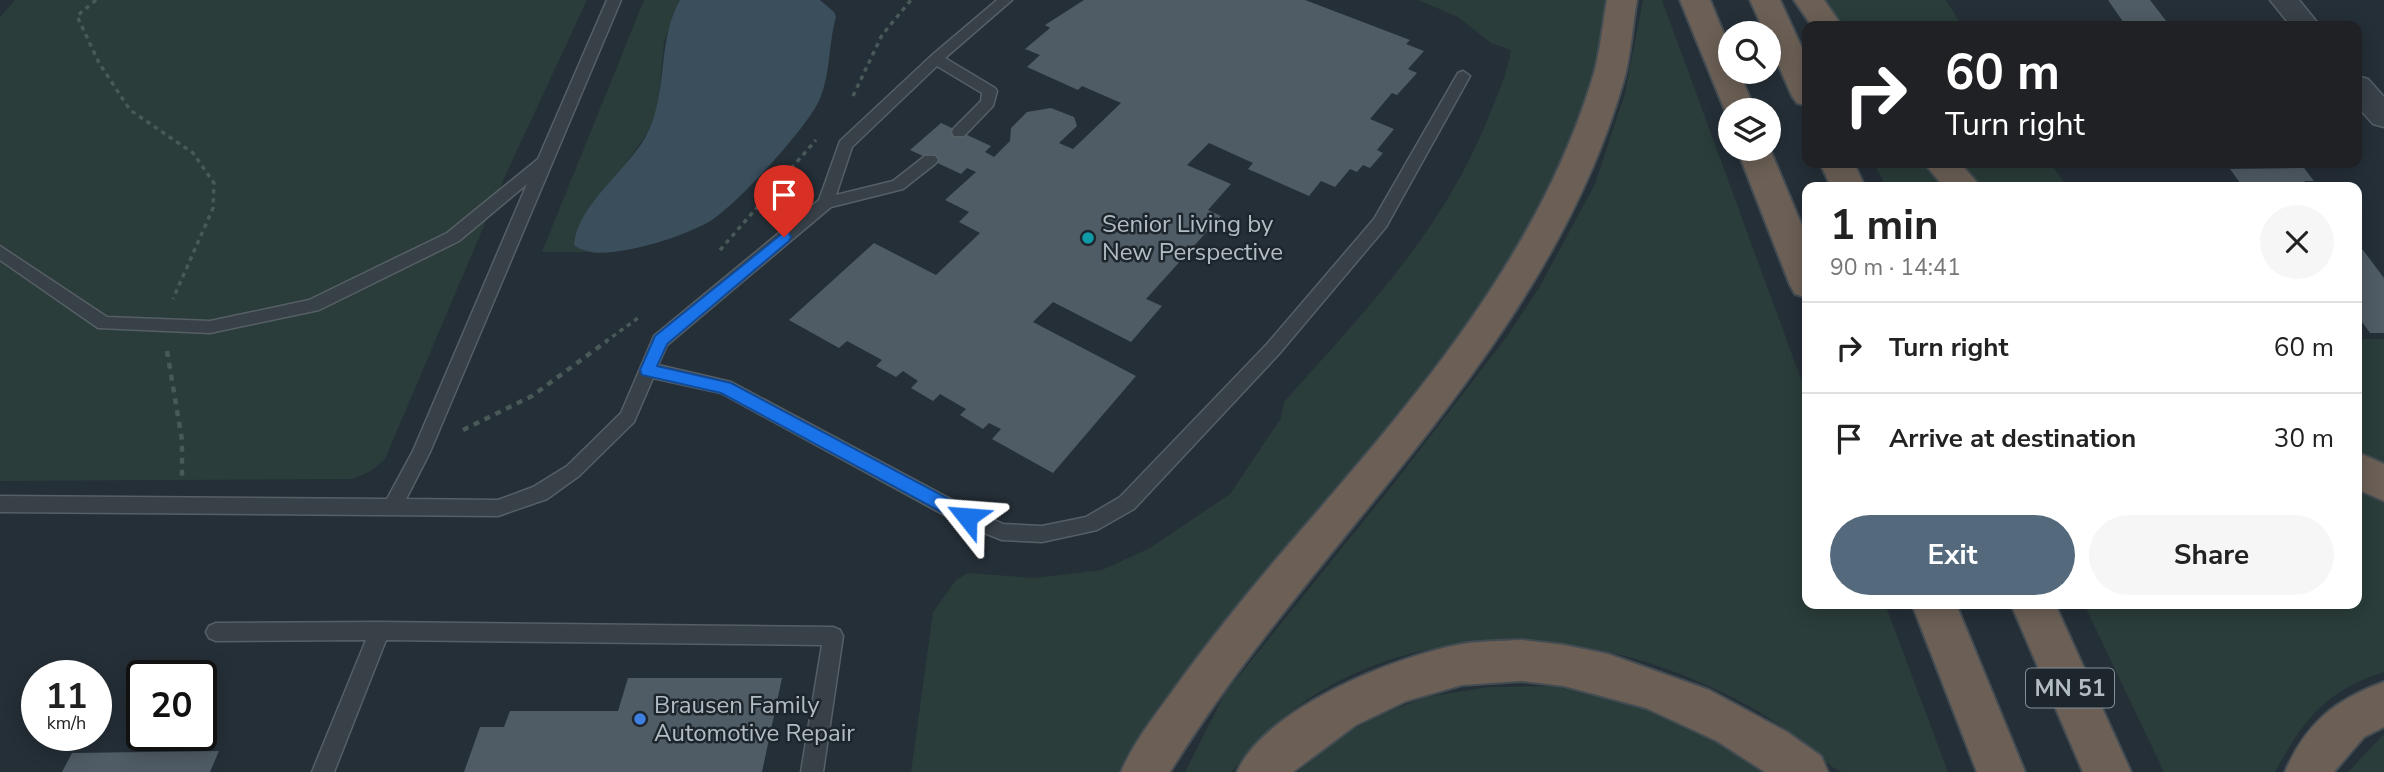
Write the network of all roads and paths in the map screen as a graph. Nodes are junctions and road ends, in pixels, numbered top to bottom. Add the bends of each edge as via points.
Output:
1 (96, 0) edge
2 (614, 0) edge
3 (1005, 0) edge
4 (1622, 0) edge
5 (1695, 0) edge
6 (1765, 0) edge
7 (1809, 0) edge
8 (2284, 0) edge
9 (1824, 21) edge
10 (2302, 21) edge
11 (936, 59) junction
12 (1463, 76) dead end
13 (1802, 83) edge
14 (2362, 92) edge
15 (1734, 98) edge
16 (2384, 117) edge
17 (959, 132) dead end
18 (930, 160) dead end
19 (1759, 161) edge
20 (544, 162) junction
21 (1946, 168) edge
22 (1959, 182) edge
23 (826, 203) junction
24 (726, 243) dead end
25 (0, 252) edge
26 (718, 252) dead end
27 (1802, 270) edge
28 (643, 314) dead end
29 (163, 325) junction
30 (648, 370) junction
31 (421, 452) junction
32 (2362, 473) edge
33 (2384, 484) edge
34 (0, 504) edge
35 (168, 506) junction
36 (392, 508) junction
37 (1936, 609) edge
38 (2035, 609) edge
39 (380, 631) junction
40 (216, 632) dead end
41 (2384, 703) edge
42 (323, 772) edge
43 (812, 772) edge
44 (1145, 772) edge
45 (1262, 772) edge
46 (1804, 772) edge
47 (2001, 772) edge
48 (2107, 772) edge
49 (2309, 772) edge

1 - 29 path via 77,16 99,63 130,110 193,153 214,183 213,208
2 - 20 lane
3 - 11 lane
4 - 44 highway via 1600,111 1559,207 1501,306 1242,631
5 - 15 highway
6 - 13 highway
7 - 9 highway
8 - 10 street
11 - 17 lane via 990,91 988,103
11 - 23 lane via 845,145
12 - 30 lane via 1380,223 1273,349 1127,503 1090,524 1042,534 1002,532 725,387
14 - 16 street
18 - 23 lane via 898,185
19 - 27 highway
20 - 29 lane via 453,237 313,306 210,327
20 - 31 lane
21 - 22 highway
23 - 30 lane via 660,341
24 - 26 path
25 - 29 lane via 104,323
28 - 31 path via 532,396
29 - 35 path via 184,473
30 - 36 lane via 628,416 573,471 540,493 498,508
31 - 36 lane
32 - 33 highway
34 - 35 lane
35 - 36 lane
37 - 47 highway
38 - 48 highway, MN 51
39 - 40 lane
39 - 42 lane
39 - 43 lane via 833,636
41 - 49 highway via 2348,722
45 - 46 highway via 1314,726 1365,696 1419,675 1479,662 1573,667 1644,685 1714,714

